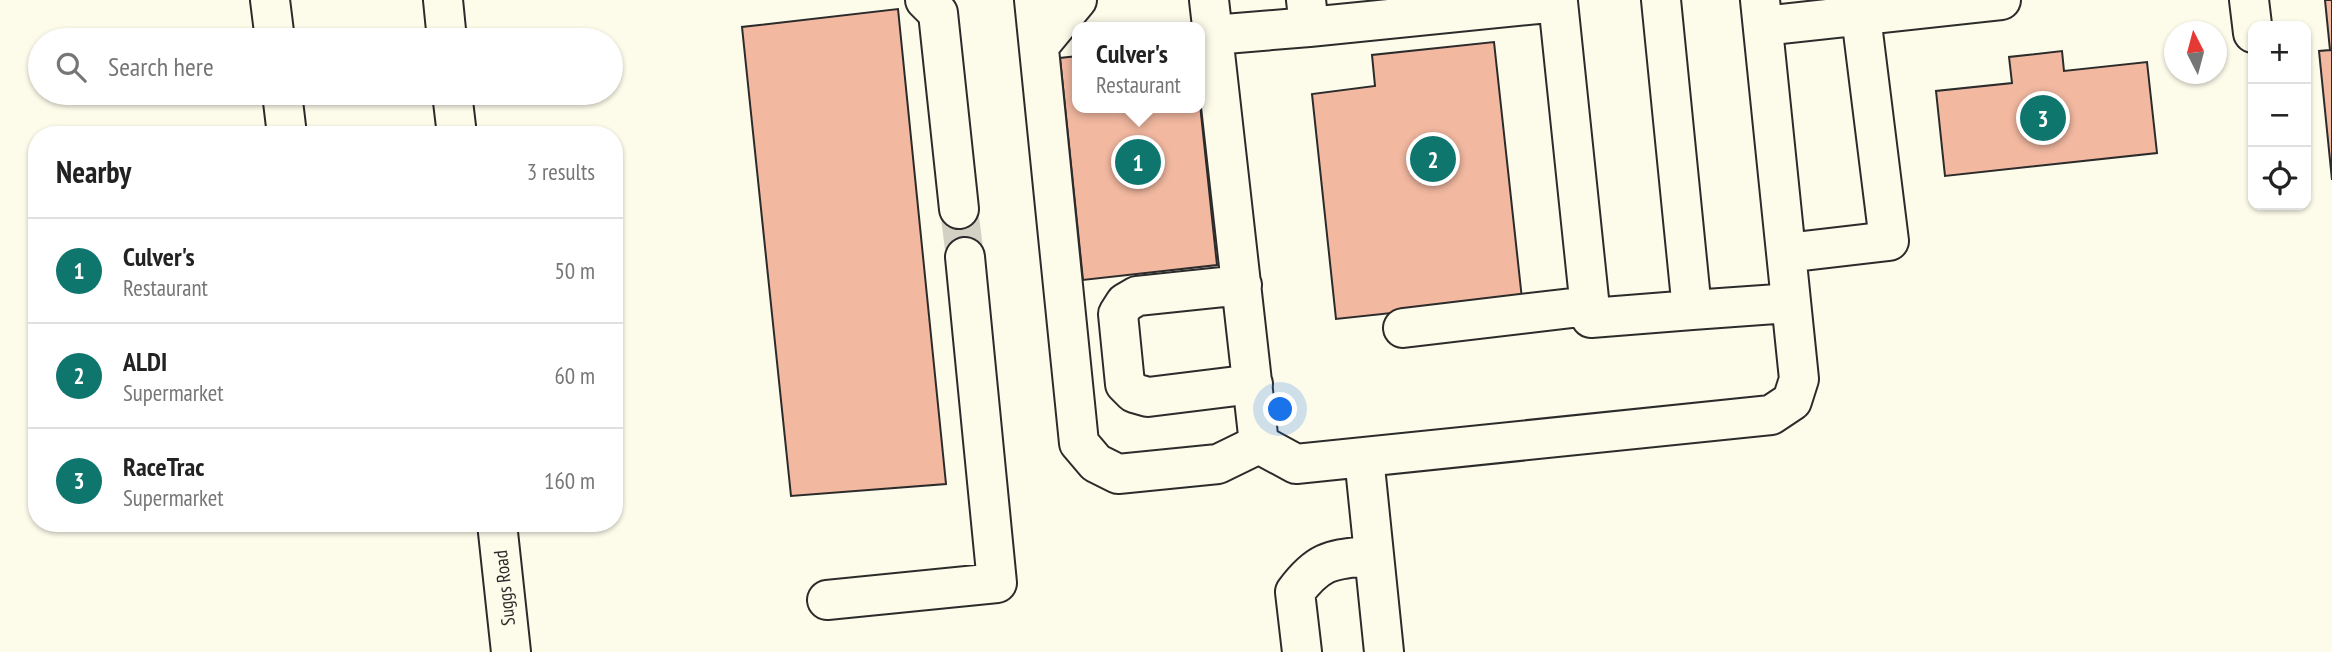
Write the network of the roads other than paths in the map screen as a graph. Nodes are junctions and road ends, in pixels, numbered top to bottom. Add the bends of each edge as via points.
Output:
1 (270, 0) edge
2 (443, 0) edge
3 (926, 0) edge
4 (1034, 0) edge
5 (1077, 0) edge
6 (1661, 0) edge
7 (2001, 0) edge
8 (2249, 0) edge
9 (1568, 1) edge
10 (1861, 8) edge
11 (1307, 13) edge
12 (1761, 13) edge
13 (1211, 18) edge
14 (2252, 21) edge
15 (274, 28) edge
16 (446, 28) edge
17 (1039, 46) junction
18 (283, 105) edge
19 (453, 105) edge
20 (286, 126) edge
21 (456, 126) edge
22 (959, 209) tunnel mouth
23 (1786, 253) junction
24 (965, 257) tunnel mouth
25 (1242, 285) junction
26 (1791, 303) junction
27 (1589, 306) junction
28 (1692, 310) junction
29 (1403, 328) dead end
30 (1253, 384) junction
31 (1259, 444) junction
32 (1364, 457) junction
33 (498, 532) edge
34 (1374, 555) junction
35 (827, 600) dead end
36 (511, 652) edge
37 (1302, 652) edge
38 (1384, 652) edge

1 - 15 street
2 - 16 street
3 - 22 street via 938,13
4 - 17 street
5 - 17 street
6 - 28 street
7 - 10 street
8 - 14 street
9 - 11 street
9 - 27 street
10 - 12 street
10 - 23 street via 1889,241
11 - 13 street
12 - 23 street
13 - 25 street
17 - 31 street via 1079,443 1096,463 1118,474 1217,464
18 - 20 street
19 - 21 street
23 - 26 street
24 - 35 street via 997,583
25 - 30 street
25 - 30 street via 1137,296 1125,303 1118,314 1125,384 1147,397
26 - 28 street
26 - 32 street via 1799,379 1792,401 1771,415
27 - 28 street via 1591,318
27 - 29 street
30 - 31 street
31 - 32 street via 1296,464
32 - 34 street
33 - 36 street, Suggs Road
34 - 37 street via 1333,560 1310,572 1296,592
34 - 38 street

